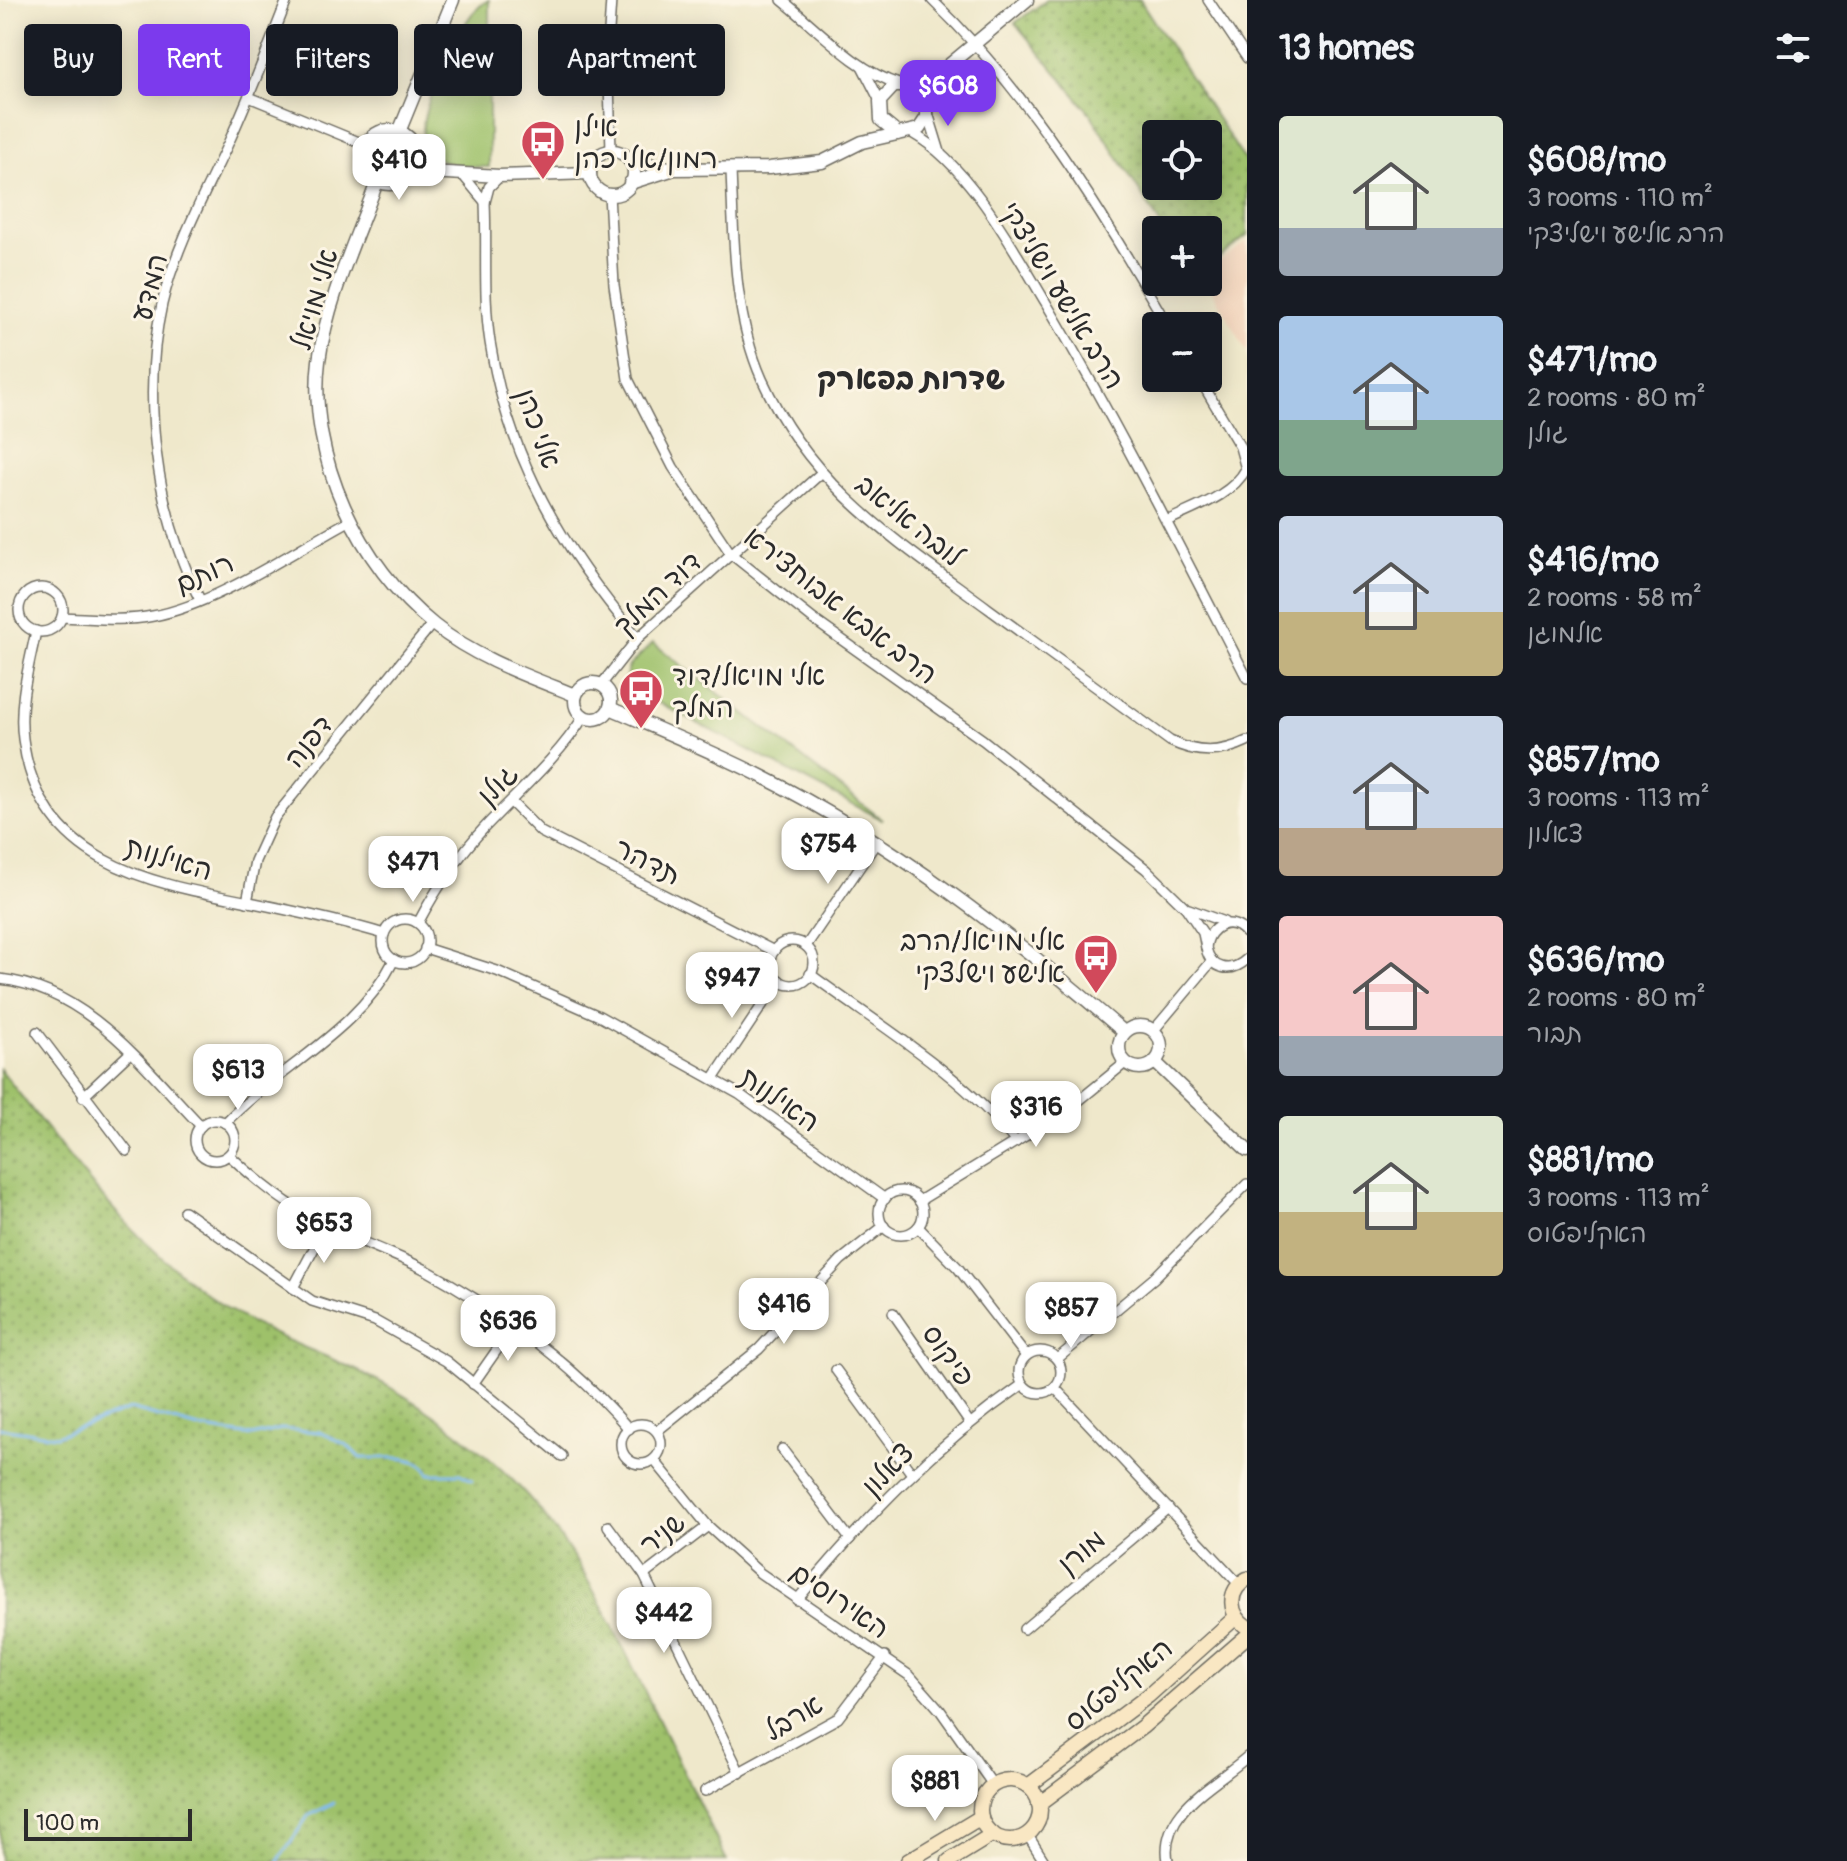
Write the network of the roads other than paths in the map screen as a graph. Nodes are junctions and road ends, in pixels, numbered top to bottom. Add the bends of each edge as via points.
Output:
1 (287, 0) edge
2 (453, 0) edge
3 (611, 0) edge
4 (782, 0) edge
5 (932, 0) edge
6 (1027, 0) edge
7 (1208, 0) edge
8 (972, 42) junction
9 (1247, 58) edge
10 (861, 63) junction
11 (943, 70) junction
12 (905, 85) junction
13 (249, 97) junction
14 (927, 106) junction
15 (879, 107) junction
16 (399, 132) junction
17 (912, 133) junction
18 (898, 134) junction
19 (862, 142) junction
20 (366, 145) junction
21 (611, 151) junction
22 (417, 152) junction
23 (942, 155) junction
24 (629, 160) junction
25 (674, 169) junction
26 (731, 170) junction
27 (448, 173) junction
28 (590, 173) junction
29 (462, 174) junction
30 (410, 176) junction
31 (500, 176) junction
32 (377, 182) junction
33 (630, 183) junction
34 (609, 194) junction
35 (485, 202) junction
36 (1160, 312) edge
37 (1207, 392) edge
38 (820, 474) junction
39 (351, 520) junction
40 (1167, 521) junction
41 (731, 554) junction
42 (200, 600) junction
43 (62, 617) junction
44 (432, 624) junction
45 (36, 631) junction
46 (638, 638) junction
47 (1247, 678) edge
48 (601, 685) junction
49 (575, 695) junction
50 (610, 708) junction
51 (584, 716) junction
52 (1247, 741) edge
53 (511, 802) junction
54 (876, 843) junction
55 (247, 902) junction
56 (1186, 908) junction
57 (418, 923) junction
58 (1230, 924) junction
59 (1246, 930) edge
60 (384, 934) junction
61 (806, 946) junction
62 (425, 948) junction
63 (1206, 948) junction
64 (774, 951) junction
65 (1247, 959) edge
66 (394, 960) junction
67 (1212, 961) junction
68 (1230, 969) junction
69 (1247, 972) edge
70 (810, 974) junction
71 (0, 979) edge
72 (779, 980) junction
73 (1154, 1030) junction
74 (37, 1032) dead end
75 (1124, 1032) junction
76 (130, 1053) junction
77 (1125, 1063) junction
78 (1156, 1063) junction
79 (713, 1079) junction
80 (83, 1097) junction
81 (225, 1123) junction
82 (201, 1126) junction
83 (1016, 1142) junction
84 (1247, 1150) edge
85 (127, 1151) dead end
86 (229, 1155) junction
87 (1247, 1184) edge
88 (885, 1199) junction
89 (919, 1201) junction
90 (184, 1211) dead end
91 (326, 1226) junction
92 (884, 1226) junction
93 (918, 1227) junction
94 (293, 1288) junction
95 (893, 1313) dead end
96 (515, 1324) junction
97 (1026, 1356) junction
98 (1057, 1359) junction
99 (836, 1370) dead end
100 (473, 1384) junction
101 (1022, 1385) junction
102 (1055, 1388) junction
103 (969, 1422) junction
104 (629, 1429) junction
105 (657, 1431) junction
106 (782, 1449) dead end
107 (562, 1456) dead end
108 (654, 1460) junction
109 (912, 1474) junction
110 (1168, 1508) junction
111 (608, 1526) dead end
112 (708, 1526) junction
113 (850, 1539) junction
114 (644, 1575) junction
115 (1243, 1581) edge
116 (797, 1600) junction
117 (1242, 1622) edge
118 (1024, 1629) dead end
119 (1247, 1636) edge
120 (885, 1656) junction
121 (1247, 1757) edge
122 (740, 1773) junction
123 (993, 1785) junction
124 (1028, 1786) junction
125 (705, 1791) dead end
126 (1039, 1804) junction
127 (981, 1817) junction
128 (993, 1834) junction
129 (1027, 1834) junction
130 (908, 1861) edge
131 (949, 1861) edge
132 (1044, 1861) edge
133 (1168, 1861) edge

1 - 13 street, המדע
2 - 16 street
3 - 21 street
4 - 10 street
5 - 8 street
6 - 8 street
7 - 9 street
8 - 11 street
8 - 36 street via 1044,124
10 - 12 street via 884,80
10 - 15 street
11 - 12 street
11 - 14 street
12 - 14 street via 917,89
12 - 15 street via 888,90
13 - 20 street
13 - 42 street, המדע via 183,244 163,303 155,356 155,413 170,528
14 - 17 street via 924,124
14 - 23 street, הרב אלישע וישליצקי
15 - 18 street via 885,127
15 - 19 street
16 - 20 street via 380,132
16 - 22 street
17 - 18 street
17 - 23 street, הרב אלישע וישליצקי
18 - 19 street
19 - 26 street via 822,162
20 - 32 street via 364,165
21 - 24 street
21 - 28 street via 599,155
22 - 27 street
22 - 30 street
23 - 40 street, הרב אלישע וישליצקי via 985,207 1028,274
24 - 25 street
24 - 33 street
25 - 26 street
25 - 33 street
26 - 38 street, לובה אליאב via 735,269 751,346 762,378
27 - 29 street
27 - 30 street
28 - 31 street
28 - 34 street via 598,189
29 - 31 street
29 - 35 street
30 - 32 street via 395,184
31 - 35 street via 489,187
32 - 39 street, אלי מויאל via 319,362 322,434
33 - 34 street
34 - 41 street, הרב אבא אבוחצירא via 614,285 628,379 673,467
35 - 46 street, אלי כהן via 490,340 517,450 578,564
37 - 40 street via 1240,447 1246,469 1226,490
38 - 41 street, דוד המלך
38 - 52 street, לובה אליאב via 886,533 1170,741 1206,752
39 - 42 street, רותם
39 - 44 street, אלי מויאל via 392,583
40 - 47 street, הרב אלישע וישליצקי
41 - 46 street, דוד המלך
41 - 56 street, הרב אבא אבוחצירא via 1067,804
42 - 43 street, רותם via 150,617
43 - 45 street via 49,630
43 - 45 street via 53,592 33,590 22,598 19,612
44 - 49 street, אלי מויאל via 510,670
44 - 55 street, דפנה via 275,817 255,861
45 - 55 street, האילנות via 23,691 22,737 30,776 48,814 97,857 142,879
46 - 48 street, דוד המלך
48 - 49 street via 584,685
48 - 50 street via 609,693
49 - 51 street via 576,708
50 - 51 street via 600,717
50 - 54 street via 761,776
51 - 53 street, גולן via 569,741
53 - 57 street, גולן via 451,867
53 - 64 street, תדהר via 541,832
54 - 61 street
54 - 75 street via 1004,932
55 - 60 street, האילנות
56 - 58 street, הרב אבא אבוחצירא
56 - 63 street, הרב אבא אבוחצירא via 1203,933
57 - 60 street via 401,919
57 - 62 street
58 - 59 street, הרב אבא אבוחצירא
58 - 63 street via 1211,932
60 - 66 street via 384,949
61 - 64 street via 790,941
61 - 70 street via 814,960
62 - 66 street via 412,961
62 - 79 street, האילנות via 497,971 599,1016
63 - 67 street, הרב אבא אבוחצירא
64 - 72 street via 771,965
65 - 68 street
66 - 81 street via 326,1043
67 - 68 street
67 - 73 street
68 - 69 street
70 - 72 street via 798,984
70 - 83 street via 959,1083
71 - 76 street via 57,994 85,1011
72 - 79 street
73 - 75 street via 1141,1026
73 - 78 street via 1162,1046
74 - 80 street
75 - 77 street via 1118,1045
76 - 80 street
76 - 82 street
77 - 78 street via 1143,1068
77 - 83 street via 1066,1111
78 - 84 street
79 - 88 street, האילנות
80 - 85 street
81 - 82 street via 209,1120
81 - 86 street via 235,1140
82 - 86 street via 195,1143 202,1156 215,1161
83 - 89 street
86 - 91 street via 263,1187
87 - 98 street via 1154,1278
88 - 89 street via 905,1192
88 - 92 street via 880,1210
89 - 93 street via 923,1217
90 - 94 street
91 - 94 street
91 - 96 street via 426,1271
92 - 93 street via 901,1235
92 - 105 street via 841,1260 748,1358
93 - 97 street via 958,1268
94 - 100 street via 312,1301 375,1321 413,1340
95 - 103 street, פיקוס
96 - 100 street
96 - 104 street via 563,1361
97 - 98 street via 1045,1351
97 - 101 street via 1018,1372
98 - 102 street via 1061,1374
99 - 109 street
100 - 107 street
101 - 102 street via 1035,1393
101 - 103 street, צאלון
102 - 110 street
103 - 109 street, צאלון
104 - 105 street via 640,1424
104 - 108 street via 621,1439 626,1457 638,1464
105 - 108 street via 661,1448
106 - 113 street
108 - 112 street, האירוסים
109 - 113 street, צאלון
110 - 115 street
110 - 118 street, מורן
111 - 114 street, שניר
112 - 114 street, שניר
112 - 116 street, האירוסים
113 - 116 street, צאלון
114 - 122 street, שניר
115 - 117 main road via 1232,1600
116 - 120 street, האירוסים
117 - 124 main road, האקליפטוס
119 - 126 main road, האקליפטוס via 1142,1727
120 - 122 street, ארבל via 838,1718
120 - 123 street, האירוסים via 940,1710
121 - 133 street via 1178,1814 1169,1833
122 - 125 street, ארבל
123 - 124 main road via 1011,1780
123 - 127 main road via 982,1799
124 - 126 main road
126 - 129 main road via 1039,1818
127 - 128 main road
127 - 130 main road
128 - 129 main road via 1012,1840
128 - 131 main road
129 - 132 street

